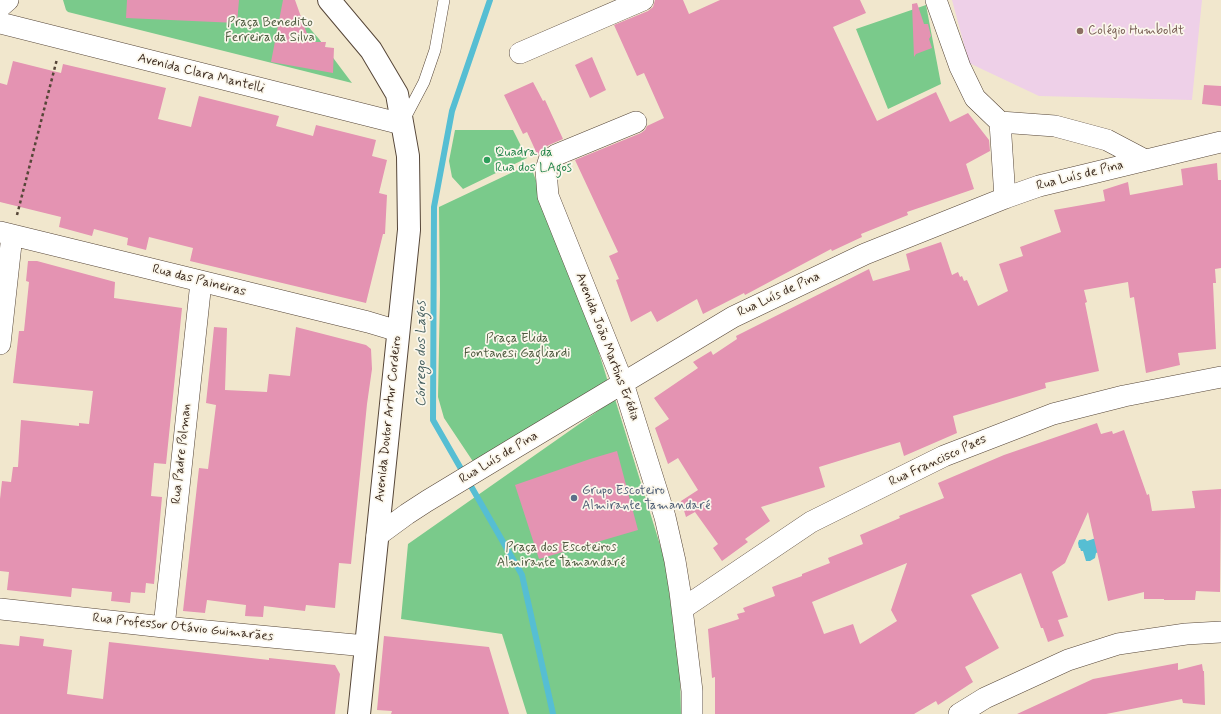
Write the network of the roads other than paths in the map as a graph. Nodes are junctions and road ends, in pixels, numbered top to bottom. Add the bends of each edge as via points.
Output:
1 (8, 0) edge
2 (329, 0) edge
3 (444, 0) edge
4 (643, 0) edge
5 (936, 0) edge
6 (0, 7) edge
7 (0, 23) edge
8 (520, 53) dead end
9 (636, 122) dead end
10 (1000, 122) junction
11 (402, 124) junction
12 (1221, 142) edge
13 (1145, 160) junction
14 (1005, 198) junction
15 (6, 234) edge
16 (201, 282) junction
17 (398, 331) junction
18 (0, 344) edge
19 (1221, 377) edge
20 (623, 384) junction
21 (377, 536) junction
22 (682, 609) junction
23 (0, 610) edge
24 (164, 627) junction
25 (1221, 632) edge
26 (366, 646) junction
27 (359, 714) edge
28 (692, 714) edge
29 (959, 714) edge

1 - 6 street
2 - 11 street, Avenida Doutor Artur Cordeiro via 371,50 397,94
3 - 11 lane via 435,50 424,82
4 - 8 street
5 - 10 street via 960,67 975,98
7 - 11 street, Avenida Clara Mantelli
9 - 20 street, Avenida João Martins Erédia via 556,154 548,160 546,170 548,196
10 - 13 street via 1055,126 1107,140
10 - 14 street
11 - 17 street, Avenida Doutor Artur Cordeiro via 408,156 409,230
12 - 13 street, Rua Luís de Pina
13 - 14 street, Rua Luís de Pina via 1039,186
14 - 20 street, Rua Luís de Pina via 866,254 733,317
15 - 16 street, Rua das Paineiras
15 - 18 street
16 - 17 street, Rua das Paineiras
16 - 24 street, Rua Padre Polman
17 - 21 street, Avenida Doutor Artur Cordeiro
19 - 22 street, Rua Francisco Paes via 1124,396 1053,414 944,456 811,522
20 - 21 street, Rua Luís de Pina via 428,501
20 - 22 street, Avenida João Martins Erédia via 665,516
21 - 26 street, Avenida Doutor Artur Cordeiro
22 - 28 street, Avenida João Martins Erédia via 692,691
23 - 24 street, Rua Professor Otávio Guimarães
24 - 26 street, Rua Professor Otávio Guimarães
25 - 29 street via 1186,634 1118,644 1068,660 985,698
26 - 27 street, Avenida Doutor Artur Cordeiro

